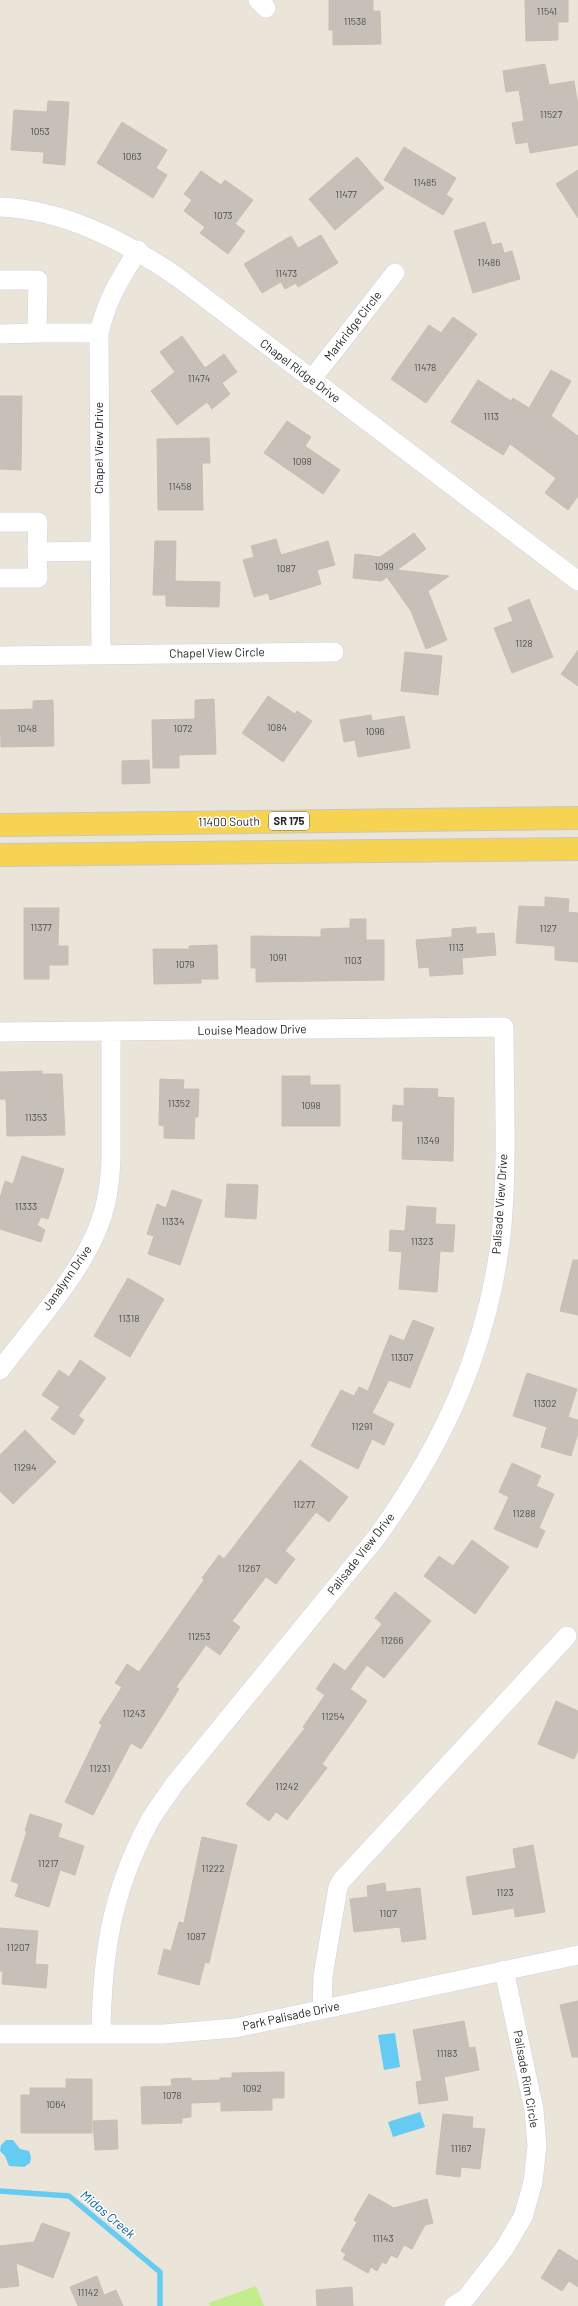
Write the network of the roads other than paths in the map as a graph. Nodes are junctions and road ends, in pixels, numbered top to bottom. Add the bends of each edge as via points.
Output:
1 (0, 206) edge
2 (138, 250) junction
3 (395, 273) dead end
4 (0, 280) edge
5 (37, 333) junction
6 (99, 333) junction
7 (0, 334) edge
8 (311, 380) junction
9 (0, 522) edge
10 (100, 551) junction
11 (37, 552) junction
12 (0, 578) edge
13 (578, 581) edge
14 (334, 652) dead end
15 (101, 655) junction
16 (0, 656) edge
17 (578, 818) edge
18 (0, 825) edge
19 (578, 849) edge
20 (0, 854) edge
21 (504, 1027) joint
22 (111, 1031) junction
23 (0, 1032) edge
24 (0, 1370) edge
25 (567, 1636) dead end
26 (578, 1955) edge
27 (504, 1970) junction
28 (322, 2009) junction
29 (0, 2034) edge
30 (101, 2034) junction
31 (454, 2306) edge

1 - 2 street, Chapel Ridge Drive via 52,215 95,229
2 - 6 street, Chapel View Drive via 105,309
2 - 8 street, Chapel Ridge Drive via 176,276
3 - 8 street, Markridge Circle
4 - 5 street via 38,280
5 - 6 street
5 - 7 street
6 - 10 street, Chapel View Drive
8 - 13 street, Chapel Ridge Drive
9 - 11 street via 38,522
10 - 11 street
10 - 15 street, Chapel View Drive
11 - 12 street via 38,578
14 - 15 street, Chapel View Circle
15 - 16 street, Chapel View Circle
17 - 18 main road, 11400 South / SR 175
19 - 20 main road
21 - 22 street, Louise Meadow Drive
21 - 30 street, Palisade View Drive via 504,1177 501,1236 492,1294 477,1348 457,1400 434,1450 376,1538 173,1786 149,1824 129,1864 107,1942 102,1978
22 - 23 street, Louise Meadow Drive
22 - 24 street, Janalynn Drive via 111,1159 106,1201 100,1222 82,1260
25 - 28 street via 342,1880 338,1887 323,1976
26 - 27 street, Park Palisade Drive
27 - 28 street, Park Palisade Drive
27 - 31 street, Palisade Rim Circle via 534,2110 537,2146 533,2182 522,2217 504,2249 466,2298
28 - 30 street, Park Palisade Drive via 211,2031
29 - 30 street, Park Palisade Drive

